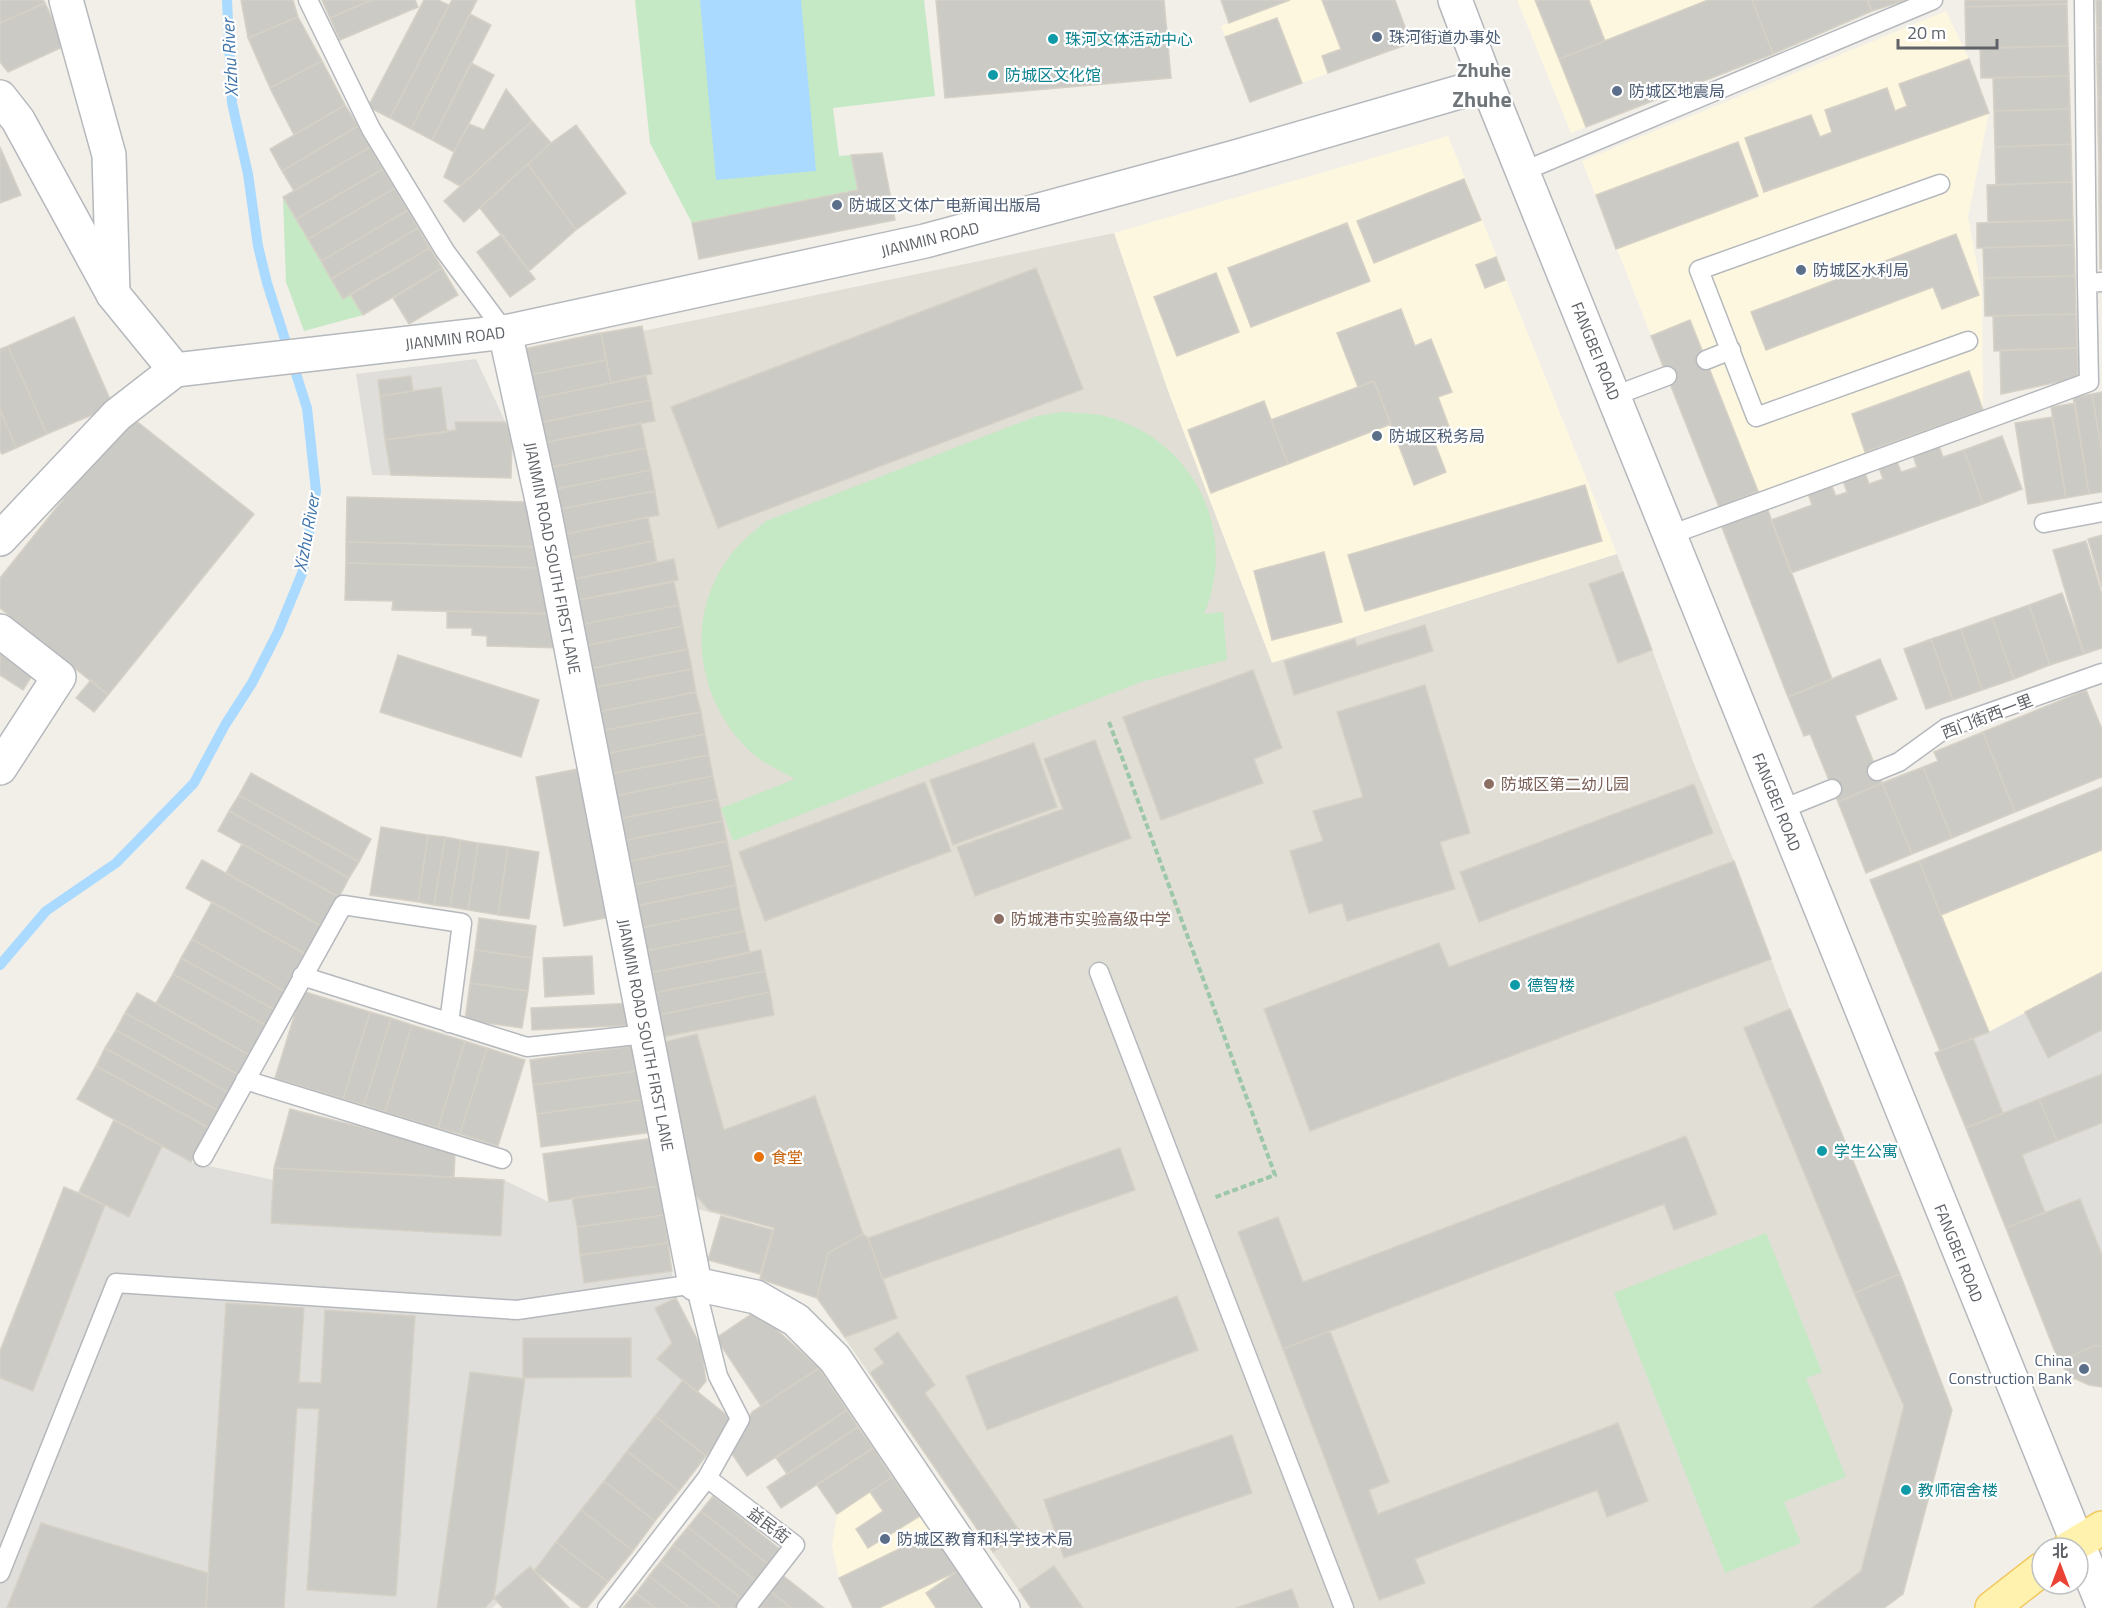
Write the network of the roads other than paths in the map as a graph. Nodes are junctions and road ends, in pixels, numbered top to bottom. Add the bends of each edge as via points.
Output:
1 (66, 0) edge
2 (308, 0) edge
3 (1455, 0) edge
4 (1933, 0) edge
5 (2084, 0) edge
6 (1487, 84) junction
7 (0, 97) edge
8 (1524, 171) junction
9 (1940, 183) dead end
10 (2094, 283) edge
11 (113, 294) junction
12 (505, 332) junction
13 (1968, 341) dead end
14 (1731, 350) junction
15 (1706, 360) dead end
16 (175, 370) junction
17 (1667, 376) dead end
18 (1614, 396) junction
19 (2102, 512) edge
20 (2044, 523) dead end
21 (1670, 535) junction
22 (0, 538) edge
23 (0, 631) edge
24 (2102, 673) edge
25 (0, 768) edge
26 (1877, 771) dead end
27 (1833, 789) dead end
28 (1780, 810) junction
29 (1099, 972) dead end
30 (302, 976) junction
31 (449, 1023) junction
32 (645, 1034) junction
33 (245, 1080) junction
34 (203, 1156) dead end
35 (502, 1159) dead end
36 (695, 1284) junction
37 (707, 1479) junction
38 (2102, 1515) edge
39 (2082, 1536) edge
40 (2085, 1536) edge
41 (2090, 1563) edge
42 (0, 1573) edge
43 (2030, 1578) edge
44 (2102, 1603) edge
45 (607, 1608) edge
46 (746, 1608) edge
47 (1003, 1608) edge
48 (1344, 1608) edge
49 (1992, 1608) edge

1 - 11 street via 109,155
2 - 12 lane via 371,129 445,251
3 - 6 street, FANGBEI ROAD
4 - 8 lane
5 - 10 lane
6 - 8 street, FANGBEI ROAD
6 - 12 street, JIANMIN ROAD via 925,241
7 - 11 street via 18,120
8 - 18 street, FANGBEI ROAD
9 - 14 lane via 1699,270
10 - 21 lane via 2089,382
11 - 16 street
12 - 16 street, JIANMIN ROAD
12 - 32 street, JIANMIN ROAD SOUTH FIRST LANE via 544,509
13 - 14 lane via 1756,417
14 - 15 lane
16 - 22 street via 117,415
17 - 18 lane
18 - 21 street, FANGBEI ROAD
19 - 20 lane
21 - 28 street, FANGBEI ROAD
23 - 25 street via 59,677
24 - 26 lane, 西门街西一里 via 1946,728 1899,762
27 - 28 lane
28 - 39 street, FANGBEI ROAD
29 - 48 lane
30 - 31 lane
30 - 31 lane via 343,905 462,923
30 - 33 lane
31 - 32 lane via 526,1047
32 - 36 street, JIANMIN ROAD SOUTH FIRST LANE
33 - 34 lane
33 - 35 lane
36 - 37 lane via 718,1377 740,1419
36 - 42 lane via 517,1310 116,1283
36 - 47 street via 756,1297 796,1320 835,1359
37 - 45 lane
37 - 46 lane, 益民街 via 795,1545
38 - 40 main road
41 - 44 street, FANGBEI ROAD
43 - 49 main road

